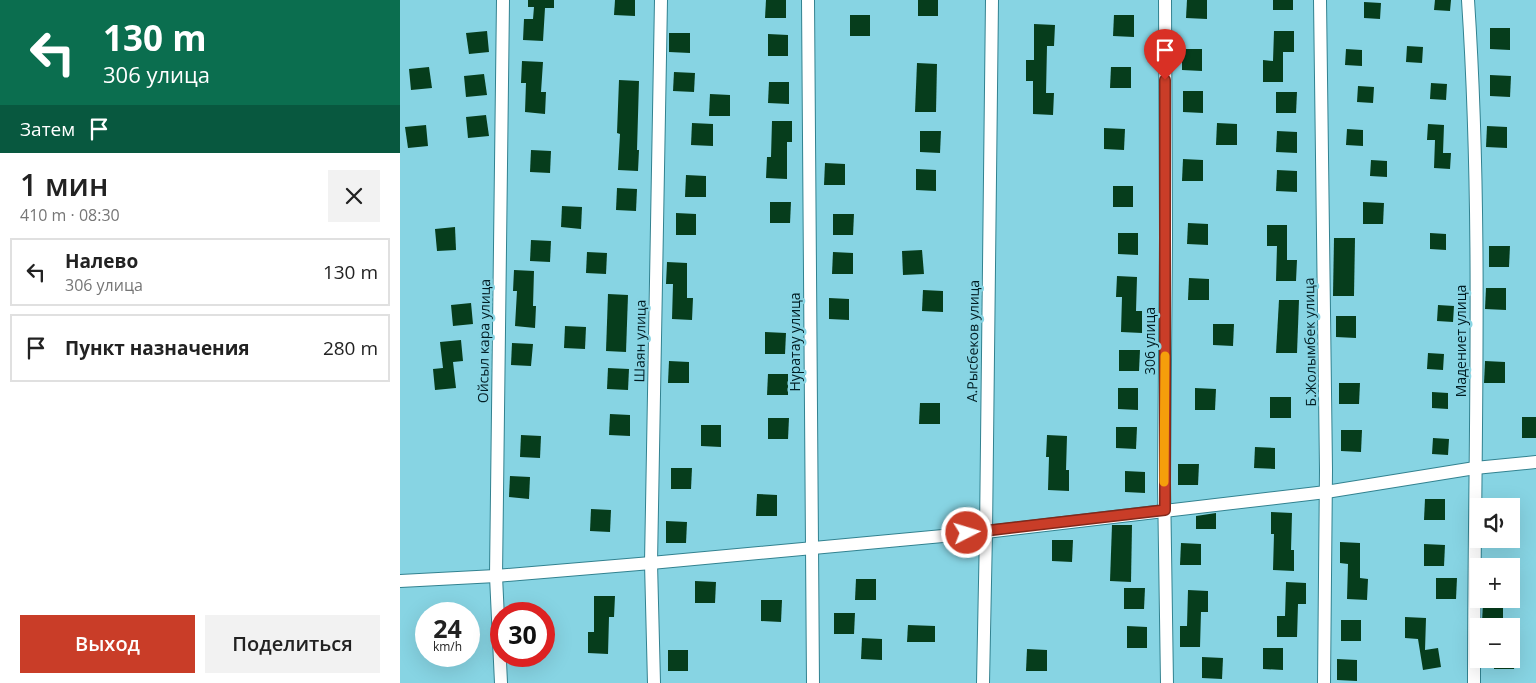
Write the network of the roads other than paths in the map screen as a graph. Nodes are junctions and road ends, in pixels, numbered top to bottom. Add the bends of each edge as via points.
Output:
1 (503, 0) edge
2 (661, 0) edge
3 (808, 0) edge
4 (992, 0) edge
5 (1165, 0) edge
6 (1320, 0) edge
7 (1468, 0) edge
8 (1536, 462) edge
9 (1474, 468) junction
10 (1326, 492) junction
11 (1165, 510) junction
12 (986, 532) junction
13 (811, 547) junction
14 (651, 563) junction
15 (496, 576) junction
16 (400, 581) edge
17 (501, 683) edge
18 (654, 683) edge
19 (813, 683) edge
20 (983, 683) edge
21 (1167, 683) edge
22 (1324, 683) edge
23 (1474, 683) edge

1 - 15 street, Ойсыл кара улица
2 - 14 street, Шаян улица
3 - 13 street, Нуратау улица
4 - 12 street, А.Рысбеков улица
5 - 11 street, 306 улица
6 - 10 street, Б.Жолымбек улица
7 - 9 street, Мадениет улица via 1475,178
8 - 9 street
9 - 10 street
9 - 23 street, Мадениет улица
10 - 11 street
10 - 22 street, Б.Жолымбек улица
11 - 12 street
11 - 21 street, 306 улица
12 - 13 street
12 - 20 street, А.Рысбеков улица
13 - 14 street
13 - 19 street, Нуратау улица
14 - 15 street
14 - 18 street, Шаян улица
15 - 16 street
15 - 17 street, Ойсыл кара улица

